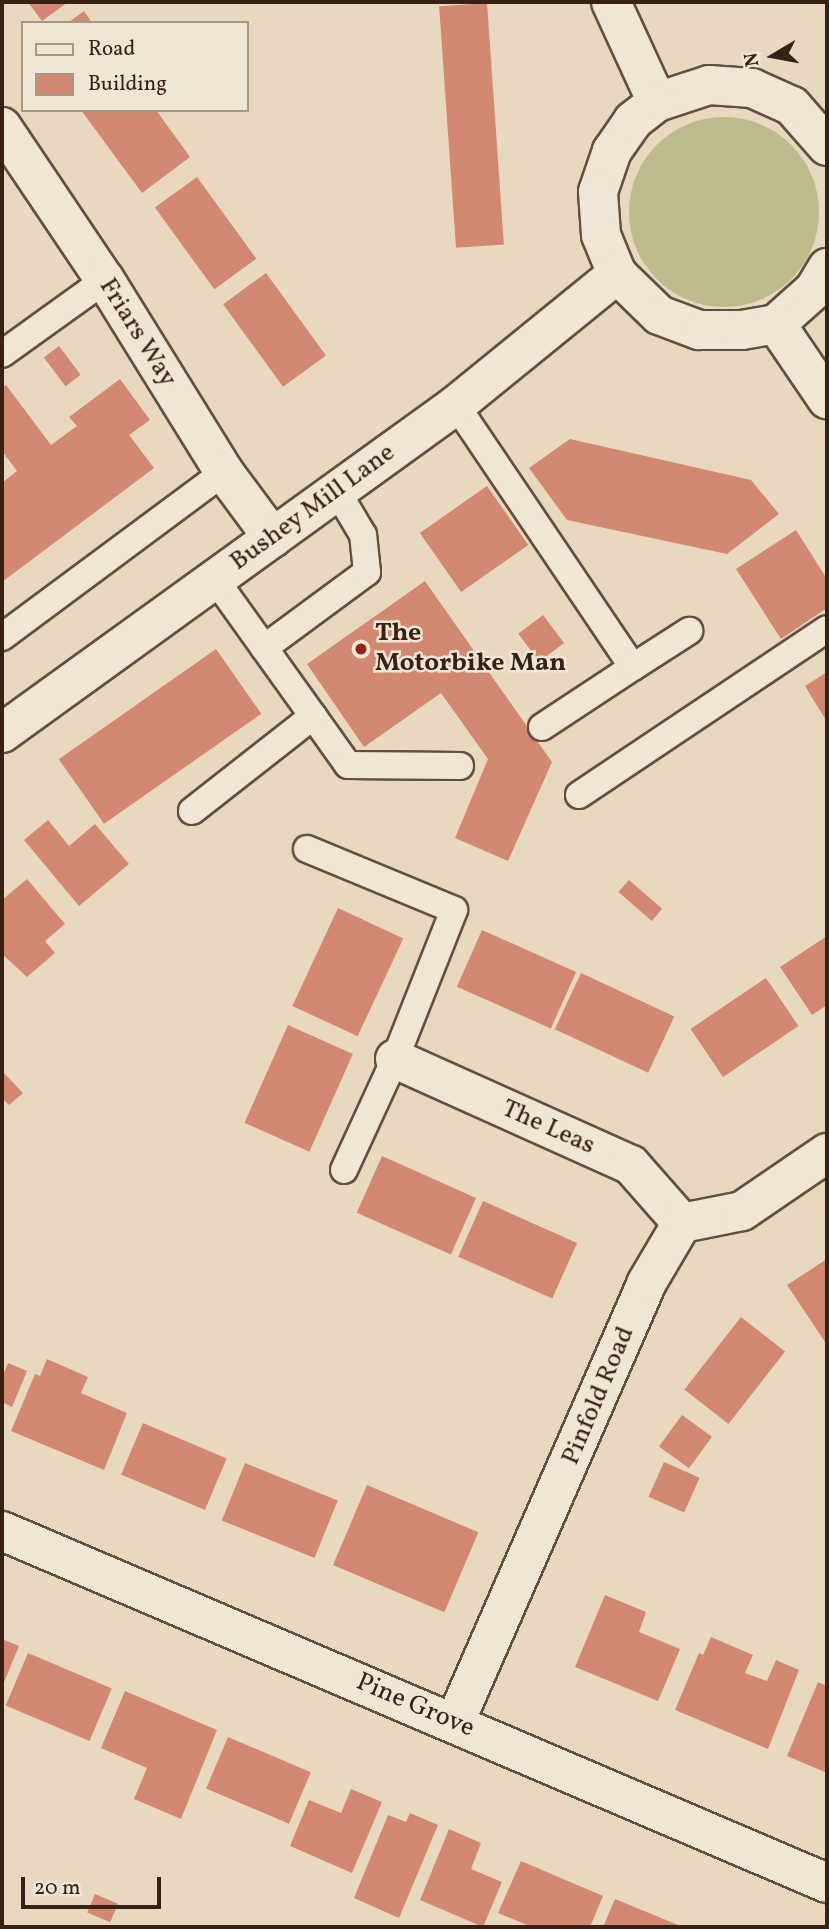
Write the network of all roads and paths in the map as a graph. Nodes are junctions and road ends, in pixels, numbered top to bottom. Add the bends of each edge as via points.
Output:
1 (611, 2) edge
2 (657, 102) junction
3 (2, 127) edge
4 (827, 146) edge
5 (827, 268) edge
6 (617, 274) junction
7 (105, 280) junction
8 (776, 324) junction
9 (2, 354) edge
10 (827, 399) edge
11 (456, 405) junction
12 (224, 472) junction
13 (337, 491) junction
14 (273, 538) junction
15 (215, 579) junction
16 (827, 629) edge
17 (690, 631) dead end
18 (2, 637) edge
19 (264, 648) junction
20 (633, 667) junction
21 (313, 716) junction
22 (542, 727) dead end
23 (2, 733) edge
24 (460, 766) dead end
25 (579, 795) dead end
26 (192, 811) dead end
27 (307, 849) dead end
28 (396, 1059) junction
29 (827, 1153) edge
30 (344, 1170) dead end
31 (682, 1223) junction
32 (2, 1531) edge
33 (455, 1722) junction
34 (827, 1883) edge

1 - 2 street
2 - 4 street via 709,85 752,88 792,106
2 - 6 street via 633,121 612,151 598,192 601,235
3 - 7 street, Friars Way
5 - 8 street via 814,289
6 - 8 street via 659,315 699,330
6 - 11 street, Bushey Mill Lane
7 - 9 lane
7 - 12 street, Friars Way
8 - 10 street
11 - 13 street, Bushey Mill Lane
11 - 20 lane
12 - 14 street, Friars Way
12 - 18 lane
13 - 14 street, Bushey Mill Lane
13 - 19 lane via 363,535 367,572
14 - 15 street, Bushey Mill Lane
15 - 19 lane
15 - 23 street, Bushey Mill Lane
16 - 25 lane
17 - 20 lane
19 - 21 lane
20 - 22 lane
21 - 24 lane via 348,765
21 - 26 lane
27 - 28 lane via 453,911
28 - 30 lane
28 - 31 street, The Leas via 631,1165
29 - 31 street via 742,1211
31 - 33 street, Pinfold Road via 646,1284
32 - 33 street, Pine Grove
33 - 34 street, Pine Grove

